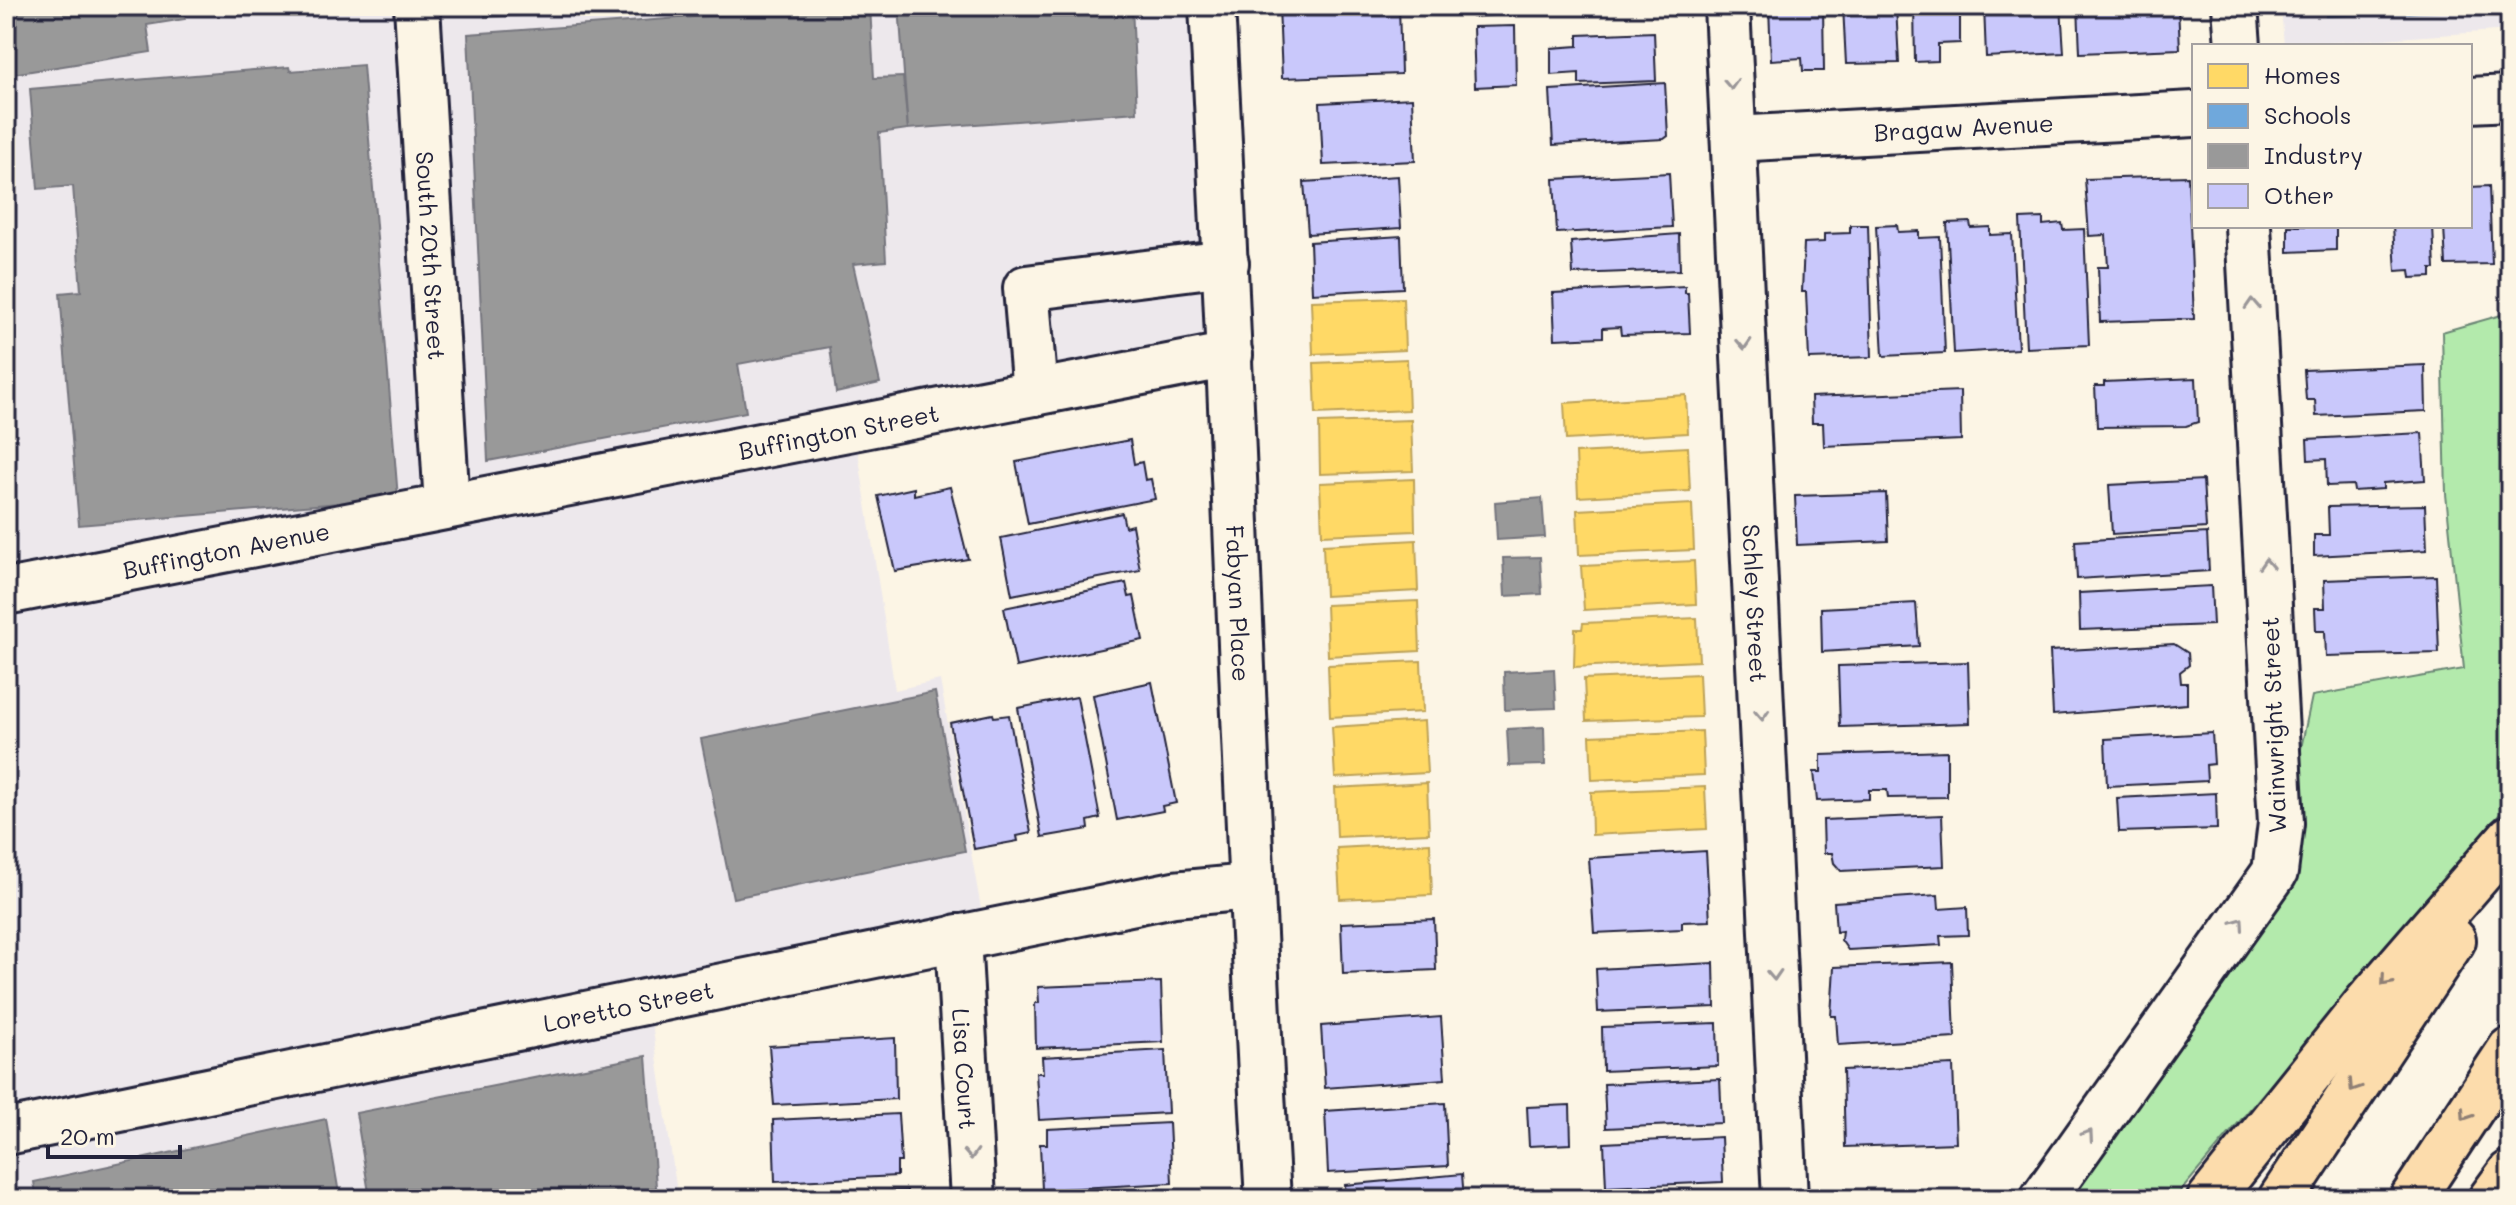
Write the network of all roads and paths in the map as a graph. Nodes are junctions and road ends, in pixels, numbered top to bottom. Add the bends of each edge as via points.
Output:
1 (417, 6) edge
2 (1212, 6) edge
3 (1727, 6) edge
4 (2235, 6) edge
5 (2238, 44) edge
6 (2510, 98) edge
7 (2472, 100) edge
8 (2192, 114) edge
9 (1734, 139) junction
10 (2248, 228) edge
11 (1226, 263) junction
12 (1230, 355) junction
13 (1035, 393) junction
14 (447, 506) junction
15 (6, 592) edge
16 (2510, 838) edge
17 (2510, 860) edge
18 (1249, 887) junction
19 (958, 937) junction
20 (2510, 1050) edge
21 (7, 1132) edge
22 (2510, 1173) edge
23 (973, 1199) edge
24 (1268, 1199) edge
25 (1785, 1199) edge
26 (2043, 1199) edge
27 (2210, 1199) edge
28 (2281, 1199) edge
29 (2412, 1199) edge
30 (2491, 1199) edge

1 - 14 street, South 20th Street
2 - 11 street, Fabyan Place
3 -> 9 street, Schley Street
4 - 5 street
6 - 7 street
8 - 9 street, Bragaw Avenue
9 -> 25 street, Schley Street
26 -> 10 street, Wainwright Street via 2275,872 2281,823
11 - 12 street, Fabyan Place
11 - 13 street via 1026,288
12 - 13 street, Buffington Street
12 - 18 street, Fabyan Place
13 - 14 street, Buffington Street
14 - 15 street, Buffington Avenue
16 -> 27 highway via 2366,1004
17 -> 28 highway
18 - 19 street, Loretto Street via 1174,894
18 - 24 street, Fabyan Place
19 - 21 street, Loretto Street
19 -> 23 street, Lisa Court
20 -> 29 highway
22 - 30 highway

